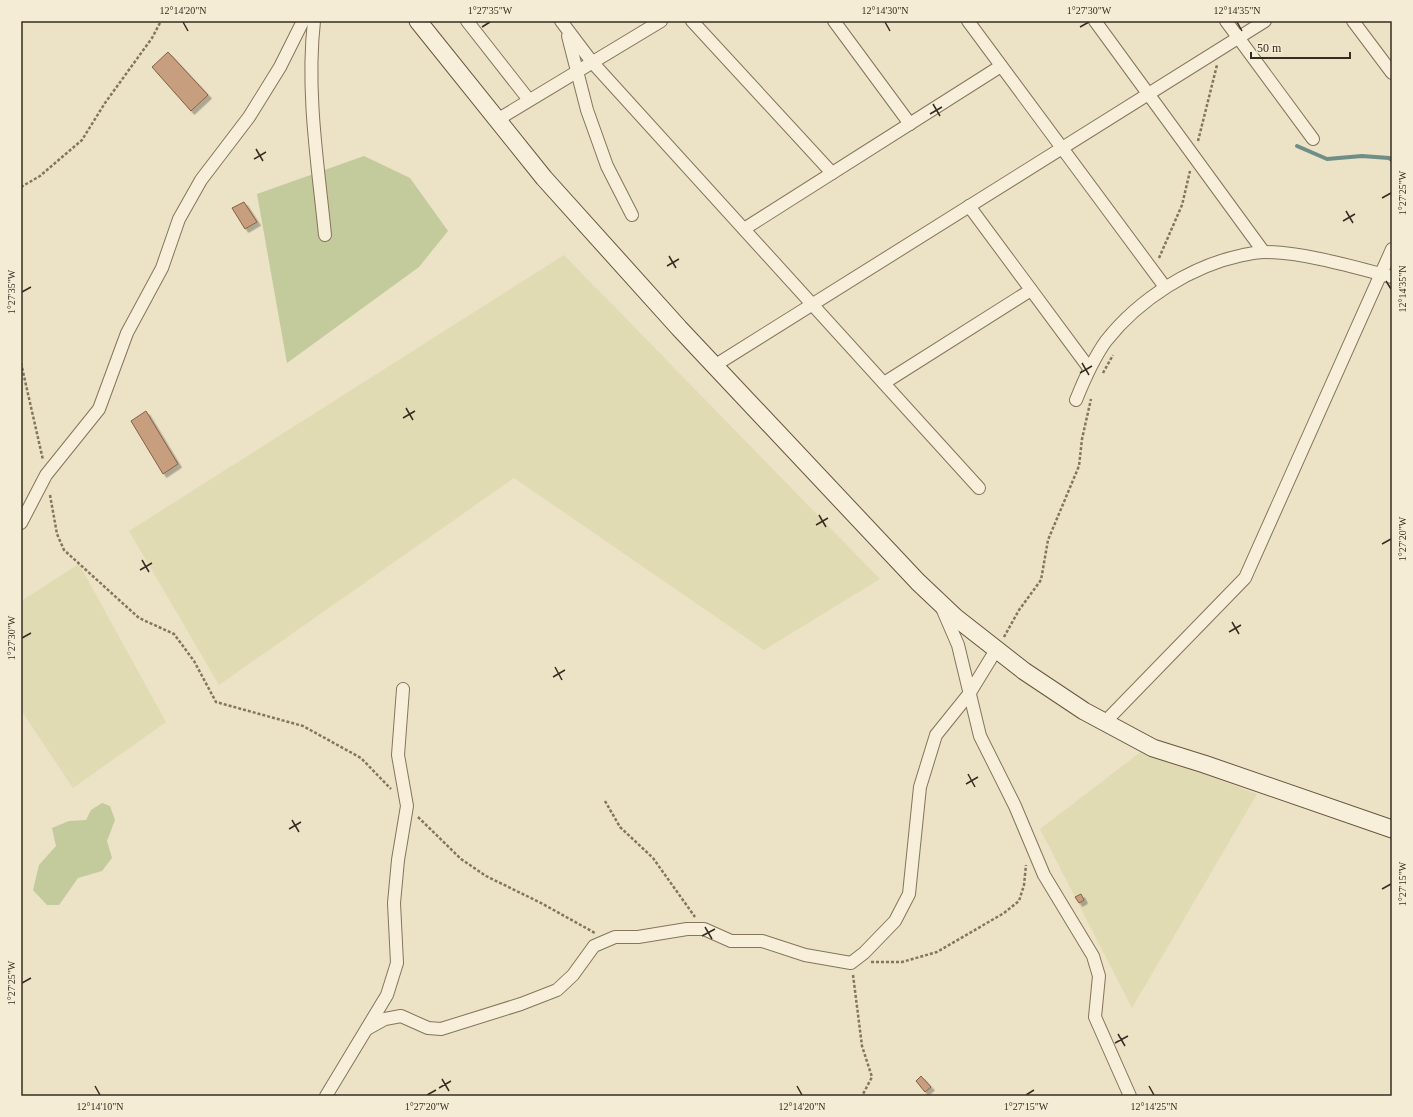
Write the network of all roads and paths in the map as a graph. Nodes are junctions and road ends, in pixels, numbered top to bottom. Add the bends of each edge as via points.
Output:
1 (161, 21) edge
2 (303, 21) edge
3 (314, 21) edge
4 (418, 21) edge
5 (467, 21) edge
6 (561, 21) edge
7 (661, 21) edge
8 (692, 21) edge
9 (834, 21) edge
10 (968, 21) edge
11 (1095, 21) edge
12 (1226, 21) edge
13 (1265, 21) edge
14 (1353, 21) edge
15 (1238, 38) junction
16 (592, 62) junction
17 (1001, 66) junction
18 (578, 71) junction
19 (1392, 73) edge
20 (1148, 94) junction
21 (529, 100) junction
22 (497, 120) junction
23 (910, 124) junction
24 (1313, 139) dead end
25 (1062, 148) junction
26 (832, 173) junction
27 (21, 187) edge
28 (969, 206) junction
29 (632, 214) dead end
30 (744, 229) junction
31 (325, 235) dead end
32 (1392, 249) edge
33 (1263, 251) junction
34 (1386, 276) edge
35 (1165, 287) junction
36 (1031, 290) junction
37 (812, 304) junction
38 (21, 363) edge
39 (714, 366) junction
40 (1089, 368) junction
41 (884, 383) junction
42 (1076, 400) dead end
43 (46, 475) junction
44 (979, 488) dead end
45 (21, 523) edge
46 (939, 604) junction
47 (996, 650) junction
48 (403, 689) dead end
49 (970, 694) junction
50 (1105, 722) junction
51 (605, 801) dead end
52 (407, 806) junction
53 (1392, 829) edge
54 (1026, 862) dead end
55 (704, 929) junction
56 (615, 937) junction
57 (851, 963) junction
58 (367, 1029) junction
59 (326, 1096) edge
60 (862, 1096) edge
61 (1130, 1096) edge

1 - 27 path via 82,140 40,176
2 - 43 street via 280,67 249,117 201,180 180,220 162,268 127,333 99,409
3 - 31 street via 313,117
4 - 22 street
5 - 21 street
6 - 16 street
6 - 18 street via 570,38
7 - 16 street
8 - 26 street
9 - 23 street
10 - 17 street
11 - 20 street
12 - 15 street
13 - 15 street
14 - 19 street
15 - 20 street
15 - 24 street
16 - 18 street
16 - 30 street
17 - 23 street
17 - 25 street
18 - 21 street
18 - 29 street via 587,110 607,166
20 - 25 street
20 - 33 street
21 - 22 street
22 - 39 street via 544,178
23 - 26 street
25 - 28 street
25 - 35 street
26 - 30 street
28 - 36 street
28 - 37 street
30 - 37 street
32 - 34 street
33 - 34 street via 1304,256
33 - 35 street via 1223,259 1187,274
34 - 50 street via 1245,578
35 - 40 street via 1142,305 1107,341
36 - 40 street
36 - 41 street
37 - 39 street
37 - 41 street
38 - 43 path
39 - 46 street
40 - 42 street
41 - 44 street
43 - 45 street
43 - 52 path via 57,534 64,550 139,618 174,634 194,661 216,702 303,726 361,758
46 - 47 street
46 - 49 street via 958,645
47 - 49 street
47 - 50 street via 1024,671
48 - 52 street via 398,755
49 - 57 street via 936,735 920,787 909,894 895,920
49 - 61 street via 980,736 1015,806 1044,875 1093,956 1099,976 1095,1017
50 - 53 street via 1166,753
51 - 55 path via 620,827 653,858
52 - 56 path via 460,859 486,876 597,934
52 - 58 street via 394,903 397,963 387,995
54 - 57 path via 1024,885 1019,901 1004,913 937,952 902,962
55 - 56 street via 687,929 638,937
55 - 57 street via 731,941 762,941 805,954
56 - 58 street via 594,946 557,990 521,1004 441,1029 428,1028 401,1016 385,1019
57 - 60 path via 862,1046 872,1078
58 - 59 street

